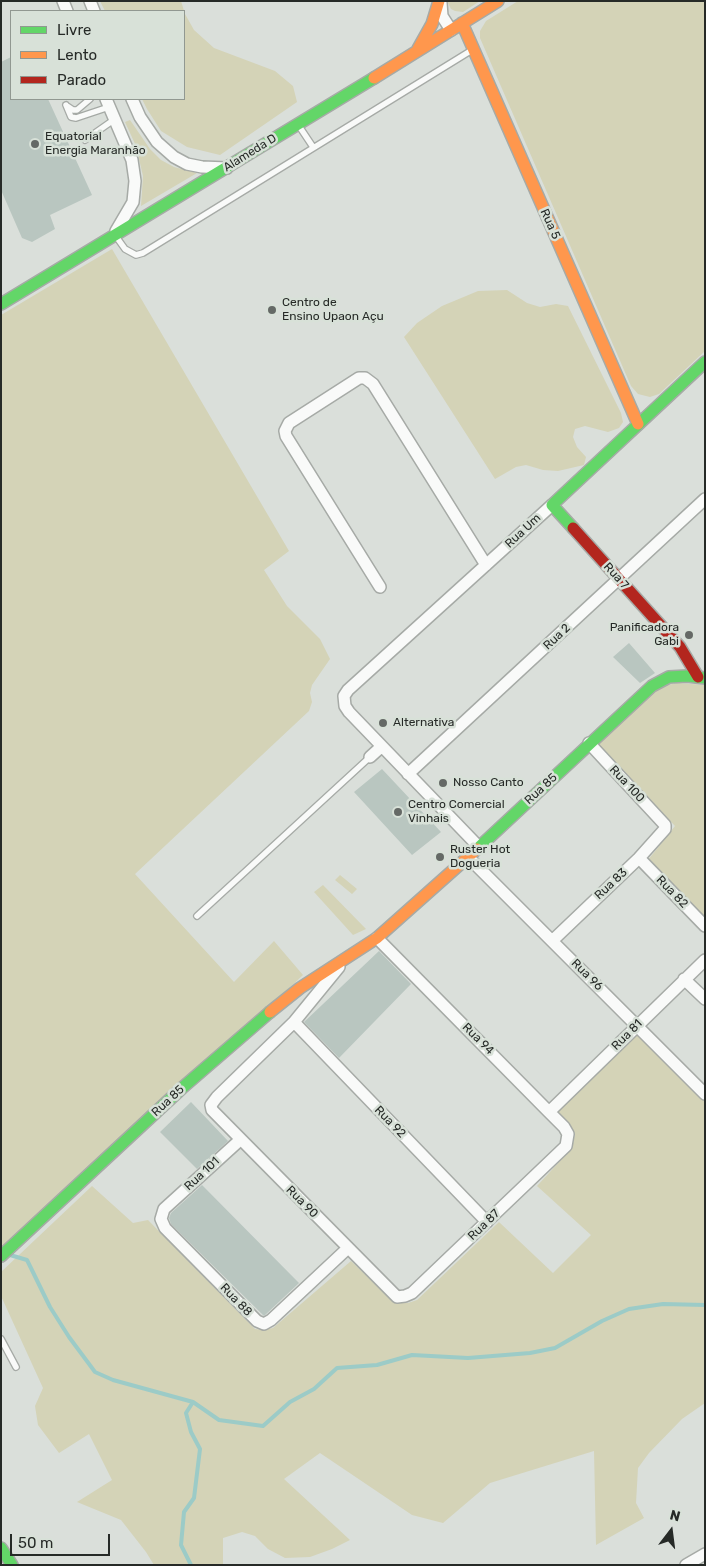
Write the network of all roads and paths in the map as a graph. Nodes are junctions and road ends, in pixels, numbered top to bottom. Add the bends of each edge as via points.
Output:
1 (440, 1) edge
2 (498, 1) edge
3 (462, 23) junction
4 (451, 30) junction
5 (474, 48) junction
6 (416, 51) junction
7 (89, 100) edge
8 (132, 100) edge
9 (107, 103) edge
10 (115, 119) junction
11 (298, 124) junction
12 (85, 140) dead end
13 (313, 147) junction
14 (227, 168) junction
15 (114, 234) junction
16 (1, 304) edge
17 (705, 362) edge
18 (638, 424) junction
19 (705, 499) edge
20 (552, 505) junction
21 (486, 565) junction
22 (619, 579) junction
23 (380, 587) dead end
24 (680, 647) junction
25 (669, 677) junction
26 (701, 677) edge
27 (589, 744) junction
28 (382, 747) junction
29 (370, 757) joint
30 (408, 774) junction
31 (665, 824) joint
32 (479, 847) junction
33 (468, 857) junction
34 (639, 858) junction
35 (197, 916) dead end
36 (705, 926) edge
37 (377, 938) junction
38 (552, 940) junction
39 (345, 960) junction
40 (705, 960) edge
41 (684, 980) junction
42 (705, 999) edge
43 (294, 1022) junction
44 (636, 1026) junction
45 (705, 1094) edge
46 (211, 1105) joint
47 (549, 1112) junction
48 (240, 1140) junction
49 (566, 1146) joint
50 (164, 1209) joint
51 (487, 1222) junction
52 (348, 1248) junction
53 (1, 1256) edge
54 (397, 1297) joint
55 (1, 1339) edge
56 (16, 1367) dead end
57 (1, 1548) edge
58 (705, 1554) edge
59 (12, 1565) edge
60 (686, 1565) edge

1 - 4 street via 442,16
1 - 6 street via 432,24
2 - 3 street, Alameda D
3 - 4 street, Alameda D
3 - 5 street, Rua 5
4 - 6 street, Alameda D
5 - 13 lane
5 - 18 street, Rua 5
6 - 11 street, Alameda D
7 - 9 lane via 77,110 66,105 72,117 78,118
8 - 14 street via 157,142 174,157 187,164
9 - 10 street
10 - 12 lane
10 - 15 street via 132,160 135,181 133,202
11 - 13 lane
11 - 14 street, Alameda D
13 - 15 lane via 143,253 136,255 125,249
14 - 15 street, Alameda D
15 - 16 street, Alameda D
17 - 18 street, Rua Um
18 - 20 street, Rua Um
19 - 22 street, Rua 2
20 - 21 street, Rua Um
20 - 22 street, Rua 7
21 - 23 street via 373,384 359,378 289,423 285,431
21 - 28 street, Rua Um via 348,690 343,700 345,706
22 - 24 street, Rua 7
22 - 30 street, Rua 2
24 - 25 street via 676,668
24 - 26 street, Rua 7
25 - 26 street
25 - 27 street, Rua 85 via 652,686
27 - 31 street, Rua 100
27 - 32 street, Rua 85
28 - 29 street
28 - 30 street
29 - 35 lane
30 - 32 street
31 - 34 street, Rua 83 via 663,833
32 - 33 street, Rua 85
33 - 37 street, Rua 85
33 - 38 street, Rua 96
34 - 36 street, Rua 82
34 - 38 street, Rua 83
37 - 39 street, Rua 85
37 - 47 street, Rua 94
38 - 44 street, Rua 96
39 - 43 street, Rua 85
39 - 53 street, Rua 85 via 300,988 268,1014 182,1088
40 - 41 street, Rua 81
41 - 42 street
41 - 44 street, Rua 81
43 - 46 street, Rua 85
43 - 51 street, Rua 92
44 - 45 street, Rua 96
44 - 47 street, Rua 81
46 - 48 street, Rua 90 via 214,1114
47 - 49 street, Rua 94 via 568,1134
48 - 50 street, Rua 101
48 - 52 street, Rua 90
49 - 51 street, Rua 87
50 - 52 street, Rua 88 via 161,1219 165,1228 261,1324 271,1320
51 - 54 street, Rua 87 via 412,1293
52 - 54 street, Rua 90
55 - 56 lane
57 - 59 street
58 - 60 street

